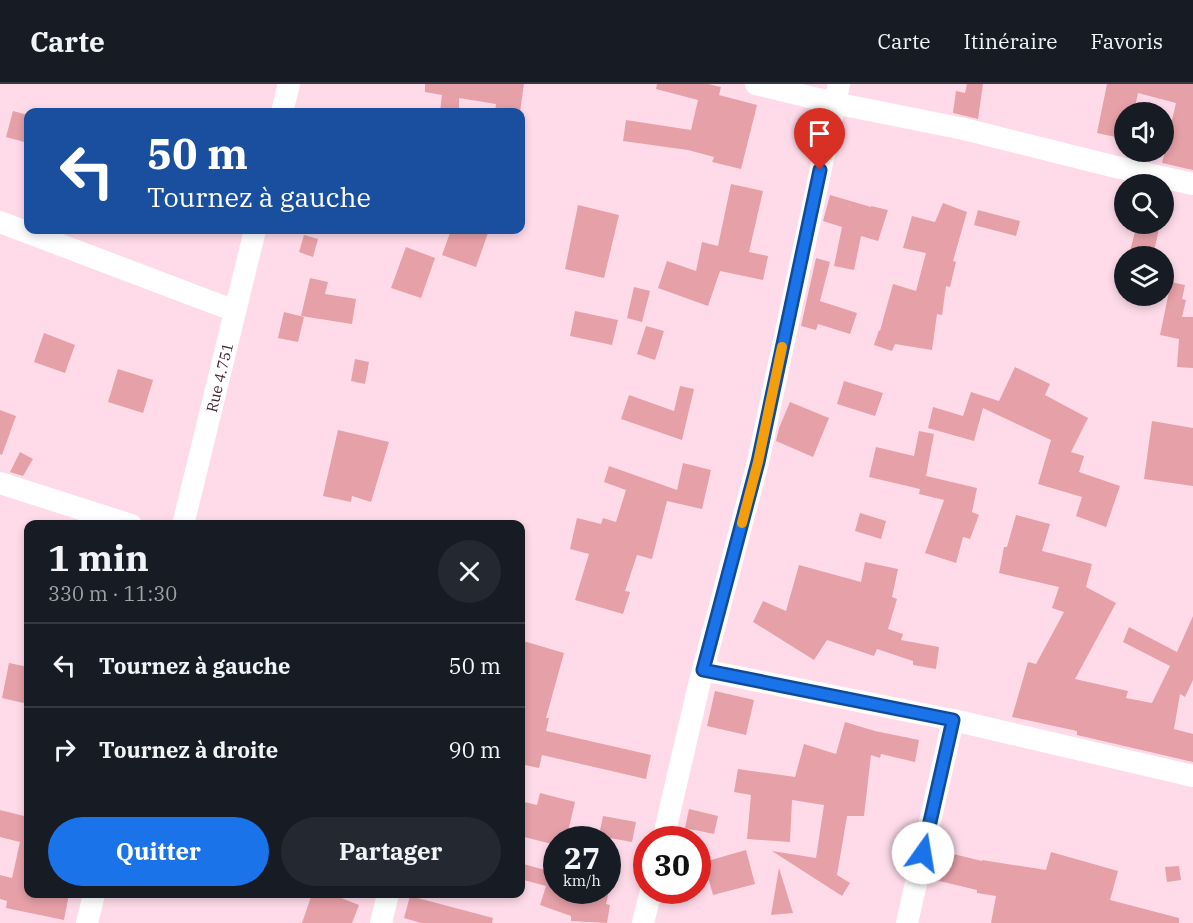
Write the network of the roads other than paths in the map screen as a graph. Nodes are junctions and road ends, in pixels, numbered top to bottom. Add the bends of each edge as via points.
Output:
1 (289, 84) edge
2 (756, 84) edge
3 (837, 94) edge
4 (283, 108) edge
5 (1193, 184) edge
6 (0, 222) edge
7 (24, 231) edge
8 (32, 234) edge
9 (254, 234) edge
10 (236, 311) junction
11 (0, 483) edge
12 (116, 520) edge
13 (184, 520) edge
14 (703, 670) junction
15 (953, 720) junction
16 (1193, 776) edge
17 (666, 826) edge
18 (93, 898) edge
19 (387, 898) edge
20 (648, 904) edge
21 (87, 923) edge
22 (381, 923) edge
23 (644, 923) edge
24 (907, 923) edge

1 - 4 street
2 - 3 street
3 - 5 street
3 - 14 street via 758,462
6 - 7 street
8 - 10 street
9 - 10 street, Rue 4.751
10 - 13 street, Rue 4.751
11 - 12 street
14 - 15 street
14 - 17 street
15 - 16 street
15 - 24 street
18 - 21 street
19 - 22 street
20 - 23 street

